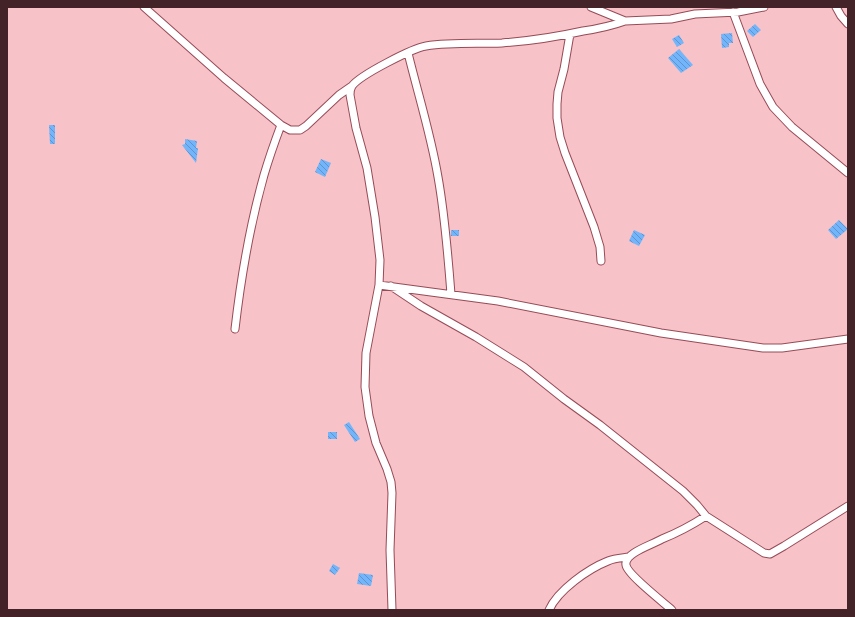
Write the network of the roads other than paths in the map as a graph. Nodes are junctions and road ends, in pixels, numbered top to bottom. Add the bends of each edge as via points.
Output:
1 (144, 7) edge
2 (591, 7) edge
3 (764, 7) edge
4 (836, 7) edge
5 (733, 12) junction
6 (624, 21) junction
7 (848, 24) edge
8 (570, 34) junction
9 (408, 53) junction
10 (352, 86) junction
11 (281, 125) junction
12 (848, 173) edge
13 (601, 261) dead end
14 (379, 285) junction
15 (391, 286) junction
16 (451, 294) junction
17 (235, 329) dead end
18 (848, 339) edge
19 (848, 506) edge
20 (706, 516) junction
21 (629, 557) junction
22 (392, 610) edge
23 (549, 610) edge
24 (672, 610) edge

1 - 11 street
2 - 6 street
3 - 5 street
4 - 7 street
5 - 6 street
5 - 12 street via 760,84 773,107 792,127
6 - 8 street
8 - 9 street via 554,38 426,46
8 - 13 street via 556,104 557,118 565,153 596,234
9 - 10 street via 379,67
9 - 16 street via 438,176
10 - 11 street via 300,130 290,130
10 - 14 street via 350,95 375,217 380,260
11 - 17 street via 264,174 252,223
14 - 15 street
14 - 22 street via 366,353 366,386 369,416 392,488
15 - 16 street
15 - 20 street via 524,367 683,491
16 - 18 street via 661,333 763,348 782,348
19 - 20 street via 770,554 764,553
20 - 21 street
21 - 23 street via 608,561 587,572 555,599
21 - 24 street via 626,562 628,569

